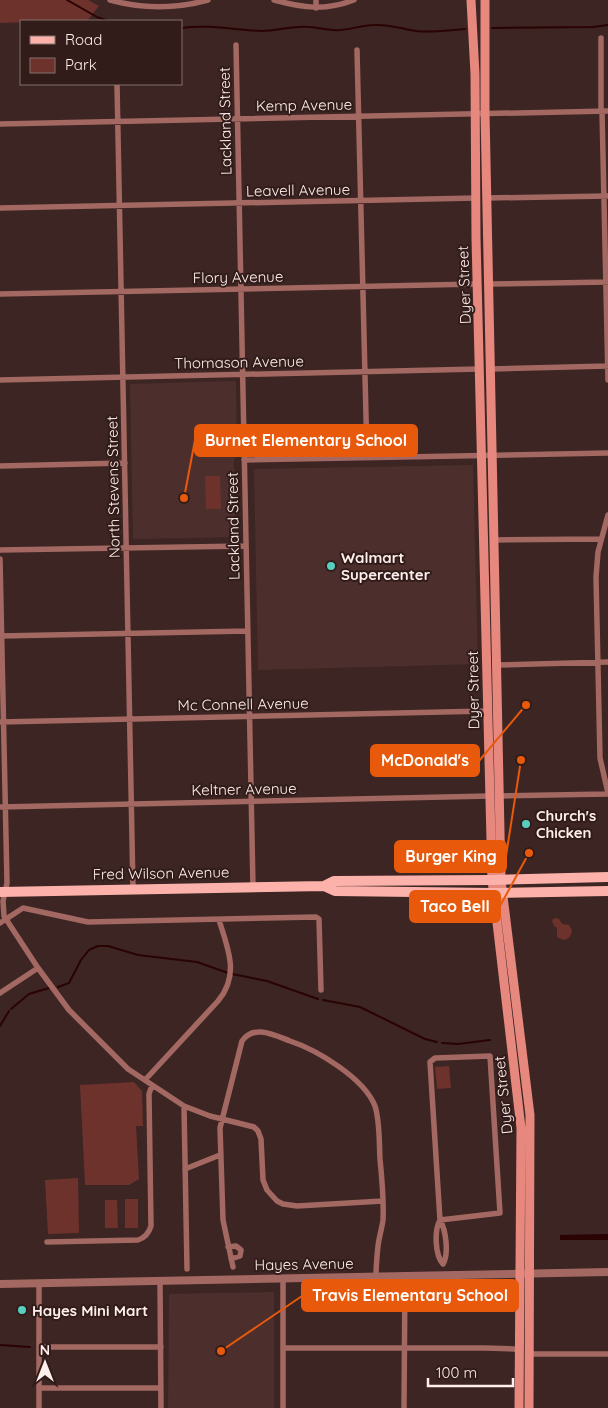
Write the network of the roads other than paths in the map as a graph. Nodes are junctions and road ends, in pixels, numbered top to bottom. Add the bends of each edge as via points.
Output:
1 (110, 0) edge
2 (208, 0) edge
3 (274, 0) edge
4 (316, 0) edge
5 (354, 0) edge
6 (471, 0) edge
7 (485, 0) edge
8 (316, 8) junction
9 (601, 38) dead end
10 (236, 45) dead end
11 (357, 50) dead end
12 (605, 64) edge
13 (117, 85) edge
14 (604, 111) edge
15 (485, 113) junction
16 (475, 114) junction
17 (359, 116) junction
18 (237, 119) junction
19 (118, 121) junction
20 (0, 124) edge
21 (606, 196) edge
22 (476, 198) junction
23 (487, 198) junction
24 (361, 201) junction
25 (239, 204) junction
26 (120, 206) junction
27 (0, 208) edge
28 (476, 238) junction
29 (607, 282) edge
30 (477, 284) junction
31 (488, 284) junction
32 (363, 287) junction
33 (241, 289) junction
34 (121, 292) junction
35 (0, 294) edge
36 (489, 319) junction
37 (608, 366) edge
38 (480, 369) junction
39 (490, 369) junction
40 (365, 372) junction
41 (243, 374) junction
42 (123, 377) junction
43 (0, 380) edge
44 (608, 380) edge
45 (608, 453) edge
46 (487, 455) junction
47 (367, 457) junction
48 (244, 460) junction
49 (125, 463) junction
50 (0, 466) edge
51 (608, 515) edge
52 (600, 539) junction
53 (483, 540) junction
54 (494, 540) junction
55 (246, 546) junction
56 (127, 548) junction
57 (0, 550) edge
58 (0, 558) edge
59 (495, 575) junction
60 (248, 631) junction
61 (129, 633) junction
62 (1, 636) edge
63 (486, 637) junction
64 (608, 662) edge
65 (598, 663) junction
66 (497, 664) junction
67 (487, 711) junction
68 (250, 716) junction
69 (131, 719) junction
70 (2, 722) edge
71 (498, 737) junction
72 (489, 774) junction
73 (608, 794) edge
74 (490, 796) junction
75 (499, 796) junction
76 (252, 801) junction
77 (132, 804) junction
78 (2, 807) edge
79 (608, 877) edge
80 (497, 880) junction
81 (253, 886) junction
82 (324, 886) junction
83 (133, 889) junction
84 (608, 891) edge
85 (2, 892) edge
86 (497, 893) junction
87 (219, 920) junction
88 (3, 921) edge
89 (38, 968) junction
90 (321, 990) dead end
91 (0, 993) edge
92 (145, 1080) junction
93 (152, 1085) junction
94 (184, 1106) junction
95 (221, 1119) junction
96 (220, 1155) junction
97 (184, 1168) junction
98 (383, 1201) junction
99 (440, 1220) junction
100 (47, 1242) dead end
101 (228, 1247) junction
102 (231, 1259) junction
103 (233, 1268) dead end
104 (187, 1269) dead end
105 (608, 1272) edge
106 (444, 1274) junction
107 (526, 1274) junction
108 (405, 1275) junction
109 (376, 1276) junction
110 (284, 1278) junction
111 (160, 1280) junction
112 (0, 1284) edge
113 (39, 1284) junction
114 (39, 1347) junction
115 (162, 1347) junction
116 (283, 1348) junction
117 (404, 1348) junction
118 (525, 1352) junction
119 (608, 1354) edge
120 (520, 1385) junction
121 (39, 1388) junction
122 (161, 1388) junction
123 (39, 1408) edge
124 (161, 1408) edge
125 (283, 1408) edge
126 (404, 1408) edge
127 (520, 1408) edge
128 (524, 1408) edge
129 (529, 1408) edge

1 - 2 street via 165,8
3 - 8 street
4 - 8 street
5 - 8 street via 339,6
6 - 16 main road, Dyer Street
7 - 15 main road, Dyer Street
9 - 12 street
10 - 18 street, Lackland Street
11 - 17 street
12 - 14 street
13 - 19 street, North Stevens Street
14 - 15 street, Kemp Avenue
14 - 21 street
15 - 16 street, Kemp Avenue
15 - 23 main road, Dyer Street
16 - 17 street, Kemp Avenue
16 - 22 main road, Dyer Street
17 - 18 street, Kemp Avenue
17 - 24 street
18 - 19 street, Kemp Avenue
18 - 25 street, Lackland Street
19 - 20 street, Kemp Avenue
19 - 26 street, North Stevens Street
21 - 23 street
21 - 29 street
22 - 24 street, Leavell Avenue
22 - 28 main road, Dyer Street
23 - 31 main road, Dyer Street
24 - 25 street, Leavell Avenue
24 - 32 street
25 - 26 street, Leavell Avenue
25 - 33 street, Lackland Street
26 - 27 street, Leavell Avenue
26 - 34 street, North Stevens Street
28 - 30 main road, Dyer Street
28 - 31 main road via 480,242 482,278
29 - 31 street
29 - 37 street
30 - 32 street, Flory Avenue
30 - 36 main road via 483,290 485,314
30 - 38 main road, Dyer Street
31 - 36 main road, Dyer Street
32 - 33 street, Flory Avenue
32 - 40 street
33 - 34 street, Flory Avenue
33 - 41 street, Lackland Street
34 - 35 street, Flory Avenue
34 - 42 street, North Stevens Street
36 - 39 main road, Dyer Street
37 - 39 street
37 - 44 street
38 - 40 street, Thomason Avenue
38 - 46 main road, Dyer Street
39 - 46 main road, Dyer Street
40 - 41 street, Thomason Avenue
40 - 47 street
41 - 42 street, Thomason Avenue
41 - 48 street, Lackland Street
42 - 43 street, Thomason Avenue
42 - 49 street, North Stevens Street
45 - 46 street
46 - 47 street
46 - 53 main road, Dyer Street
46 - 54 main road, Dyer Street
47 - 48 street
48 - 55 street, Lackland Street
49 - 50 street
49 - 56 street, North Stevens Street
51 - 52 street
52 - 54 street
52 - 65 street via 596,564
53 - 59 main road via 489,544 490,567
53 - 63 main road, Dyer Street
54 - 59 main road, Dyer Street
55 - 56 street
55 - 60 street, Lackland Street
56 - 57 street
56 - 61 street, North Stevens Street
58 - 62 street
59 - 66 main road, Dyer Street
60 - 61 street
60 - 68 street, Lackland Street
61 - 62 street
61 - 69 street, North Stevens Street
62 - 70 street
63 - 66 main road via 492,663
63 - 67 main road, Dyer Street
64 - 65 street
65 - 66 street
65 - 73 street via 600,758
66 - 71 main road, Dyer Street
67 - 68 street, Mc Connell Avenue
67 - 71 main road via 493,714
67 - 72 main road, Dyer Street
68 - 69 street, Mc Connell Avenue
68 - 76 street, Lackland Street
69 - 70 street, Mc Connell Avenue
69 - 77 street, North Stevens Street
70 - 78 street
71 - 75 main road, Dyer Street
72 - 74 main road, Dyer Street
72 - 75 main road via 495,796
73 - 75 street
74 - 76 street, Keltner Avenue
74 - 80 main road, Dyer Street
75 - 80 main road, Dyer Street
76 - 77 street, Keltner Avenue
76 - 81 street, Lackland Street
77 - 78 street, Keltner Avenue
77 - 83 street, North Stevens Street
78 - 85 street via 6,883
79 - 80 main road, Fred Wilson Avenue
80 - 82 main road, Fred Wilson Avenue via 334,881
80 - 86 main road, Dyer Street
81 - 82 main road, Fred Wilson Avenue
81 - 83 main road, Fred Wilson Avenue
82 - 86 main road, Fred Wilson Avenue via 335,892
83 - 85 main road, Fred Wilson Avenue
84 - 86 main road, Fred Wilson Avenue
85 - 88 street
86 - 107 main road, Dyer Street via 520,1116
87 - 88 street via 82,922 24,908
87 - 90 street via 318,918
87 - 92 street via 231,963 225,992
88 - 89 street
89 - 91 street
89 - 92 street via 72,1014 128,1069
92 - 93 street
93 - 94 street
93 - 100 street via 149,1094 149,1231 138,1240
94 - 95 street
94 - 97 street
95 - 96 street
95 - 98 street via 250,1125 258,1130 265,1186 277,1201 297,1206
95 - 98 street via 245,1037 262,1031 307,1047 355,1079 370,1096 378,1121
96 - 97 street
96 - 101 street via 223,1220
97 - 104 street
98 - 109 street
99 - 99 street via 500,1213 490,1056 435,1058 430,1062
99 - 106 street via 444,1226
101 - 102 street
101 - 102 street via 238,1247 241,1252
102 - 103 street
105 - 107 street, Hayes Avenue
106 - 107 street, Hayes Avenue
106 - 108 street, Hayes Avenue
107 - 118 main road, Dyer Street
108 - 109 street, Hayes Avenue
108 - 117 street
109 - 110 street, Hayes Avenue
110 - 111 street, Hayes Avenue
110 - 116 street
111 - 113 street, Hayes Avenue
111 - 115 street
112 - 113 street, Hayes Avenue
113 - 114 street
114 - 115 street
114 - 121 street
115 - 122 street
116 - 117 street
116 - 125 street
117 - 118 street via 514,1349
117 - 126 street
118 - 119 street
118 - 120 main road, Dyer Street
118 - 129 main road, Dyer Street
120 - 127 main road, Dyer Street
120 - 128 main road
121 - 122 street
121 - 123 street
122 - 124 street

